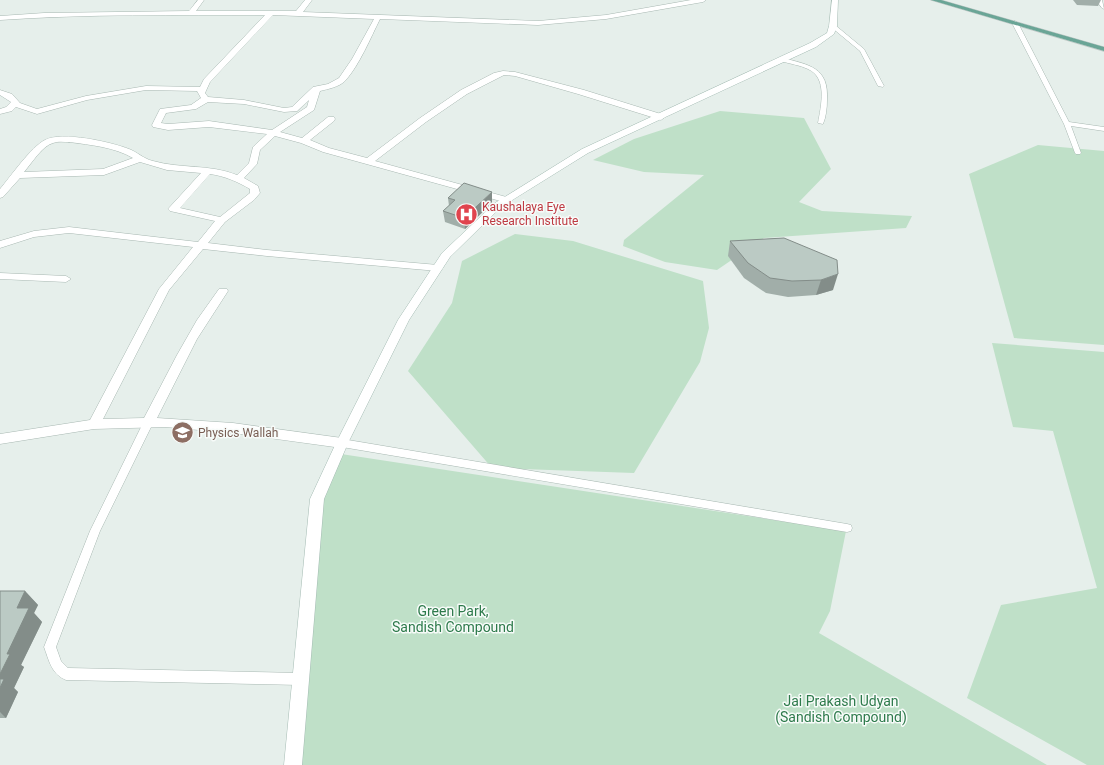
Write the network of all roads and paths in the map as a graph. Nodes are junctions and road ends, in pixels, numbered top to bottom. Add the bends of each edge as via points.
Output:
1 (201, 0) edge
2 (308, 0) edge
3 (703, 0) edge
4 (836, 0) edge
5 (934, 0) edge
6 (1099, 0) edge
7 (685, 2) edge
8 (1104, 7) edge
9 (191, 13) junction
10 (271, 13) junction
11 (298, 13) junction
12 (378, 17) junction
13 (0, 18) edge
14 (1015, 23) junction
15 (833, 26) junction
16 (1104, 49) edge
17 (783, 60) junction
18 (881, 86) dead end
19 (202, 89) junction
20 (317, 89) junction
21 (0, 92) edge
22 (206, 99) junction
23 (16, 104) junction
24 (0, 112) edge
25 (661, 117) junction
26 (331, 119) dead end
27 (821, 123) dead end
28 (1067, 124) junction
29 (1104, 129) edge
30 (273, 133) junction
31 (304, 141) junction
32 (1078, 153) dead end
33 (140, 159) junction
34 (369, 161) junction
35 (208, 170) junction
36 (17, 175) junction
37 (238, 179) junction
38 (0, 195) edge
39 (507, 200) junction
40 (222, 220) junction
41 (0, 245) edge
42 (200, 245) junction
43 (438, 268) junction
44 (0, 276) edge
45 (66, 279) dead end
46 (223, 291) dead end
47 (148, 423) junction
48 (94, 424) junction
49 (0, 439) edge
50 (342, 444) junction
51 (847, 528) dead end
52 (300, 679) junction
53 (293, 765) edge

1 - 9 street
2 - 11 street
3 - 7 street
4 - 15 street
5 - 14 main road
6 - 8 street
7 - 12 street via 646,7 606,17 538,23
9 - 10 street
9 - 13 street
10 - 11 street
10 - 19 street
11 - 12 street
12 - 20 street via 342,80
14 - 16 main road
14 - 28 lane
15 - 17 street via 830,34
15 - 18 lane via 862,50
17 - 25 street
17 - 27 lane via 806,66 818,73 824,94
19 - 22 street via 201,93
19 - 23 street via 146,88 86,98 37,112
20 - 22 street via 289,110 244,102
20 - 30 street via 311,108
21 - 23 street via 16,100
22 - 30 street via 193,107 162,111 156,124 168,127 209,124
23 - 24 street
25 - 34 street via 566,88 503,73 464,92
25 - 39 street via 585,151
26 - 31 street
28 - 29 lane
28 - 32 lane
30 - 31 street
30 - 37 street via 256,149 253,164
31 - 34 street via 326,150
33 - 35 street via 160,165
33 - 36 street via 104,172
33 - 36 street via 113,148 70,140 54,140 41,147
34 - 39 street
35 - 37 street via 222,172
35 - 40 street via 173,209
36 - 38 street
37 - 40 street via 255,188 255,193
39 - 43 street via 498,205 446,255
40 - 42 street
41 - 42 street via 53,230
42 - 43 street
42 - 48 street via 164,289
43 - 50 street via 404,320
44 - 45 street
46 - 47 street via 203,317
47 - 48 street
47 - 50 street via 233,428
47 - 52 lane via 95,531 50,647 56,665 66,674
48 - 49 street
50 - 51 lane
50 - 52 street via 317,499
52 - 53 street

